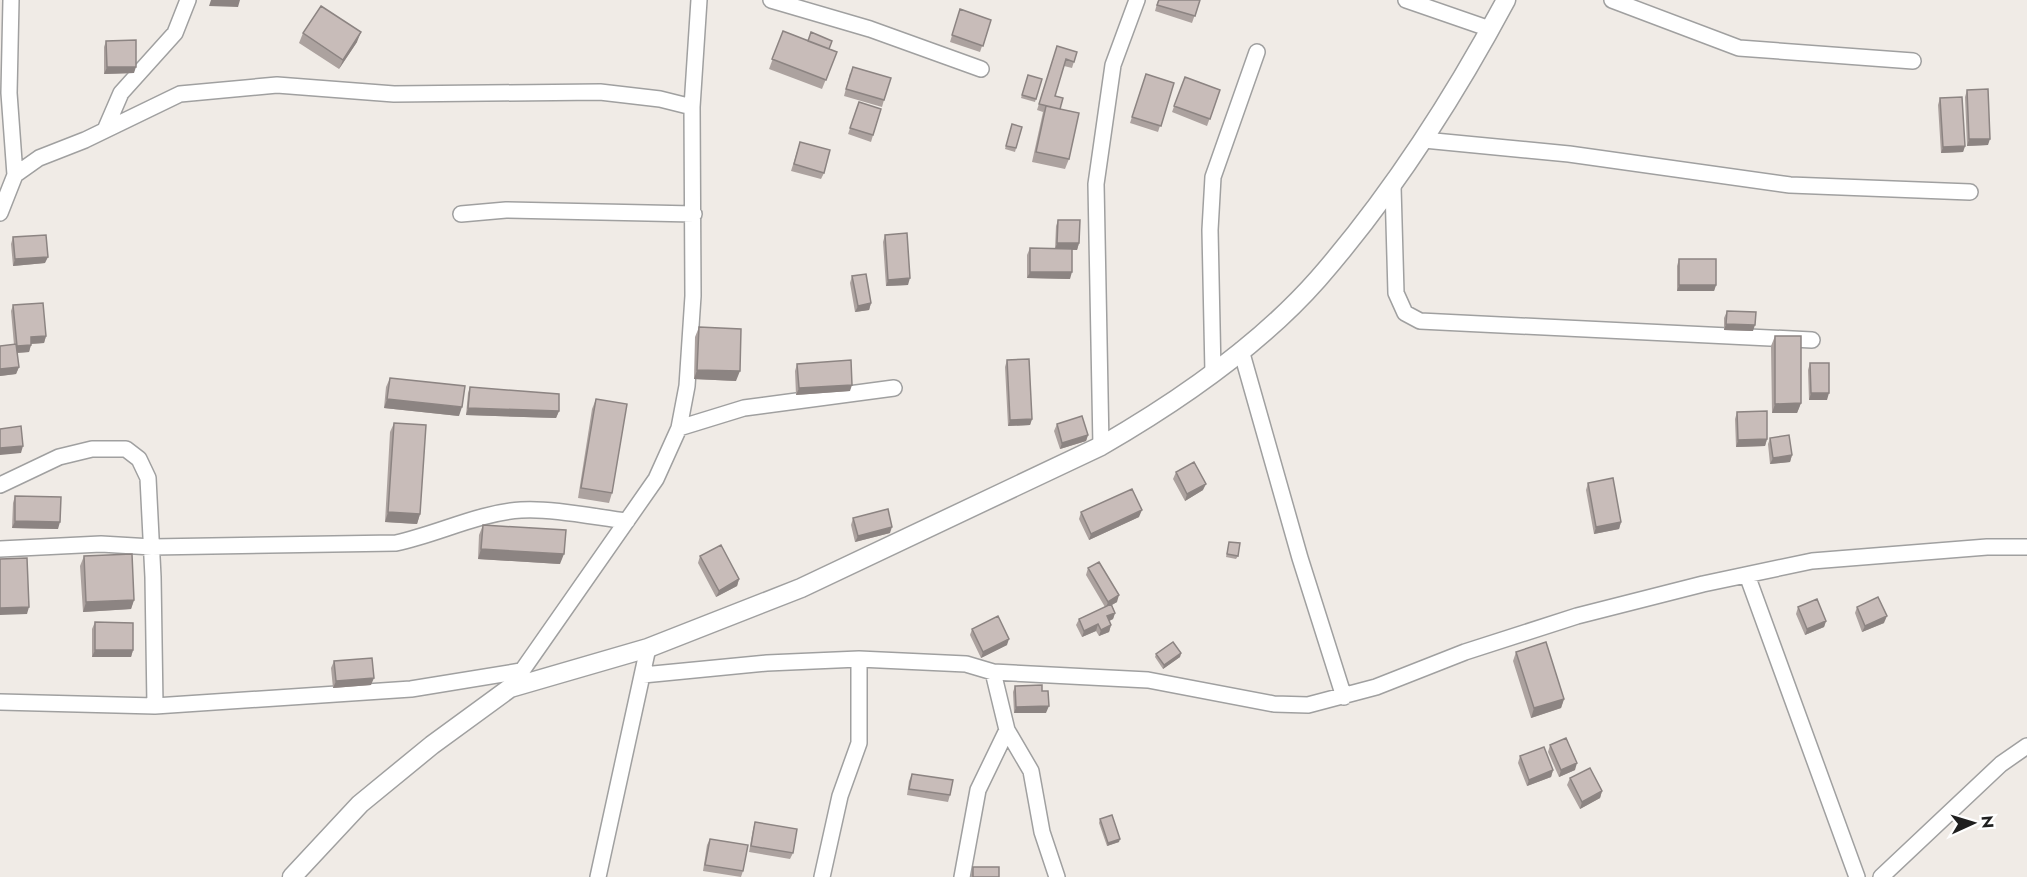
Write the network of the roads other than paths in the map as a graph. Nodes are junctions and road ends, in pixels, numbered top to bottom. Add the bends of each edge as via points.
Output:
1 (11, 0) edge
2 (188, 0) edge
3 (699, 0) edge
4 (771, 0) edge
5 (1137, 0) edge
6 (1406, 0) edge
7 (1506, 0) edge
8 (1612, 0) edge
9 (1490, 29) junction
10 (1257, 52) dead end
11 (1913, 61) dead end
12 (981, 69) dead end
13 (692, 106) junction
14 (105, 130) junction
15 (1424, 140) junction
16 (15, 175) junction
17 (1393, 187) junction
18 (1970, 192) dead end
19 (0, 213) edge
20 (461, 214) dead end
21 (694, 214) junction
22 (1812, 340) dead end
23 (1241, 350) junction
24 (1213, 373) junction
25 (894, 388) dead end
26 (680, 428) junction
27 (1101, 446) junction
28 (0, 484) edge
29 (627, 520) junction
30 (152, 547) junction
31 (0, 549) edge
32 (2026, 550) edge
33 (1747, 575) junction
34 (648, 648) junction
35 (859, 659) junction
36 (521, 671) junction
37 (993, 672) junction
38 (643, 675) junction
39 (510, 688) junction
40 (1344, 697) junction
41 (0, 702) edge
42 (155, 706) junction
43 (1007, 730) junction
44 (2027, 746) edge
45 (292, 877) edge
46 (598, 877) edge
47 (822, 877) edge
48 (962, 877) edge
49 (1057, 877) edge
50 (1857, 877) edge
51 (1881, 877) edge

1 - 16 street via 9,93
2 - 14 street via 175,33 121,93
3 - 13 street
4 - 12 street via 870,29
5 - 27 street via 1113,65 1096,184
6 - 9 street
7 - 9 street
8 - 11 street via 1739,48
9 - 15 street
10 - 24 street via 1213,177
13 - 14 street via 600,92 394,94 277,85 180,94
13 - 21 street
14 - 16 street via 39,158
15 - 17 street
15 - 18 street via 1569,153 1790,185
16 - 19 street
17 - 22 street via 1395,293 1405,313 1420,321
17 - 23 street via 1317,281
20 - 21 street via 506,210
21 - 26 street via 693,296
23 - 24 street
23 - 40 street
24 - 27 street
25 - 26 street via 744,408
26 - 29 street via 656,479
27 - 34 street via 801,588
28 - 30 street via 59,457 92,449 126,449 139,459 148,478
29 - 30 street via 523,510 488,515 396,543
29 - 36 street
30 - 31 street via 101,544
30 - 42 street
32 - 33 street via 1988,547 1812,561
33 - 40 street via 1577,616
33 - 50 street
34 - 38 street
34 - 39 street
35 - 37 street via 966,664
35 - 38 street
35 - 47 street via 859,743 840,796
36 - 39 street
36 - 42 street via 411,689
37 - 40 street via 1148,680 1275,704 1308,705
37 - 43 street
38 - 46 street
39 - 45 street via 360,804
41 - 42 street
43 - 48 street via 978,790
43 - 49 street via 1031,771 1042,832
44 - 51 street via 2001,764

